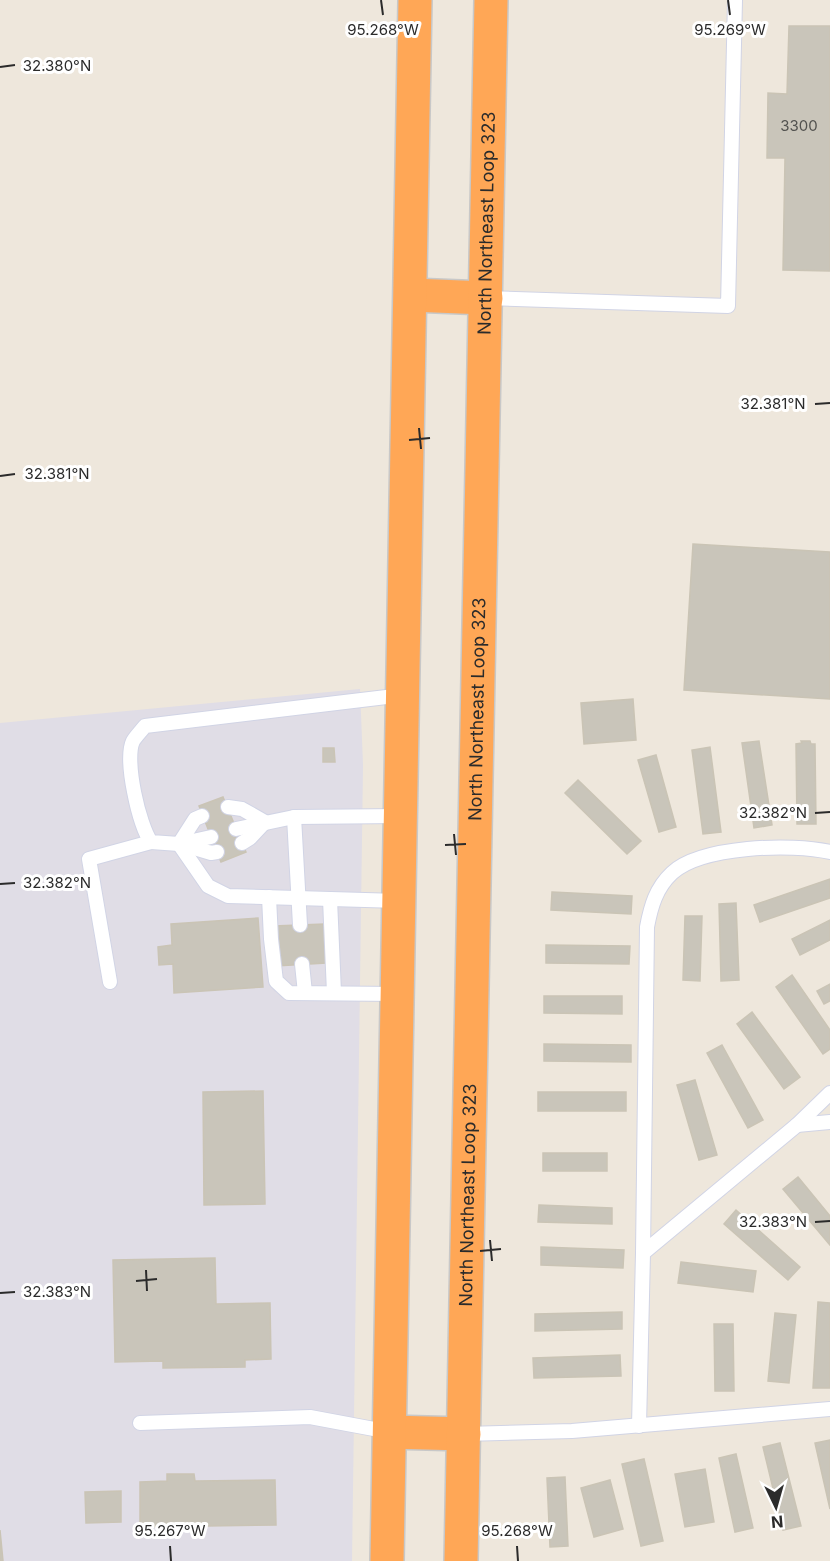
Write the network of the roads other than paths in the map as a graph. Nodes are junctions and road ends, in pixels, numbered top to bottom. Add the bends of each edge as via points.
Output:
1 (415, 0) edge
2 (491, 0) edge
3 (735, 0) edge
4 (411, 295) junction
5 (486, 298) junction
6 (403, 694) junction
7 (228, 807) dead end
8 (202, 816) dead end
9 (401, 816) junction
10 (294, 817) junction
11 (265, 822) junction
12 (236, 829) dead end
13 (211, 837) dead end
14 (152, 842) junction
15 (242, 843) dead end
16 (179, 844) junction
17 (217, 852) dead end
18 (830, 852) edge
19 (269, 897) junction
20 (298, 898) junction
21 (330, 899) junction
22 (399, 901) junction
23 (300, 925) dead end
24 (302, 964) dead end
25 (110, 982) dead end
26 (304, 993) junction
27 (334, 993) junction
28 (398, 994) junction
29 (830, 1093) edge
30 (830, 1122) edge
31 (797, 1125) junction
32 (643, 1253) junction
33 (830, 1409) edge
34 (140, 1423) dead end
35 (639, 1426) junction
36 (390, 1432) junction
37 (464, 1434) junction
38 (387, 1561) edge
39 (461, 1561) edge

1 - 4 highway
2 - 5 highway, North Northeast Loop 323
3 - 5 lane via 728,306
4 - 5 highway
4 - 6 highway
5 - 37 highway, North Northeast Loop 323
6 - 9 highway
6 - 14 lane via 146,726 133,741 130,771 144,832
7 - 11 lane via 242,809
8 - 16 lane via 195,819
9 - 10 lane
9 - 22 highway
10 - 11 lane
10 - 20 lane
11 - 12 lane
11 - 15 lane
13 - 16 lane
14 - 16 lane
14 - 25 lane via 89,859
16 - 17 lane
16 - 19 lane via 208,886 228,896
18 - 32 lane via 767,848 688,861 663,882 651,905 647,927
19 - 20 lane
19 - 26 lane via 276,981 289,993
20 - 21 lane
20 - 23 lane
21 - 22 lane
21 - 27 lane
22 - 28 highway
24 - 26 lane
26 - 27 lane
27 - 28 lane
28 - 36 highway
29 - 31 lane
30 - 31 lane
31 - 32 lane
32 - 35 lane
33 - 35 lane
34 - 36 lane via 310,1417
35 - 37 lane
36 - 37 highway
36 - 38 highway
37 - 39 highway, North Northeast Loop 323

